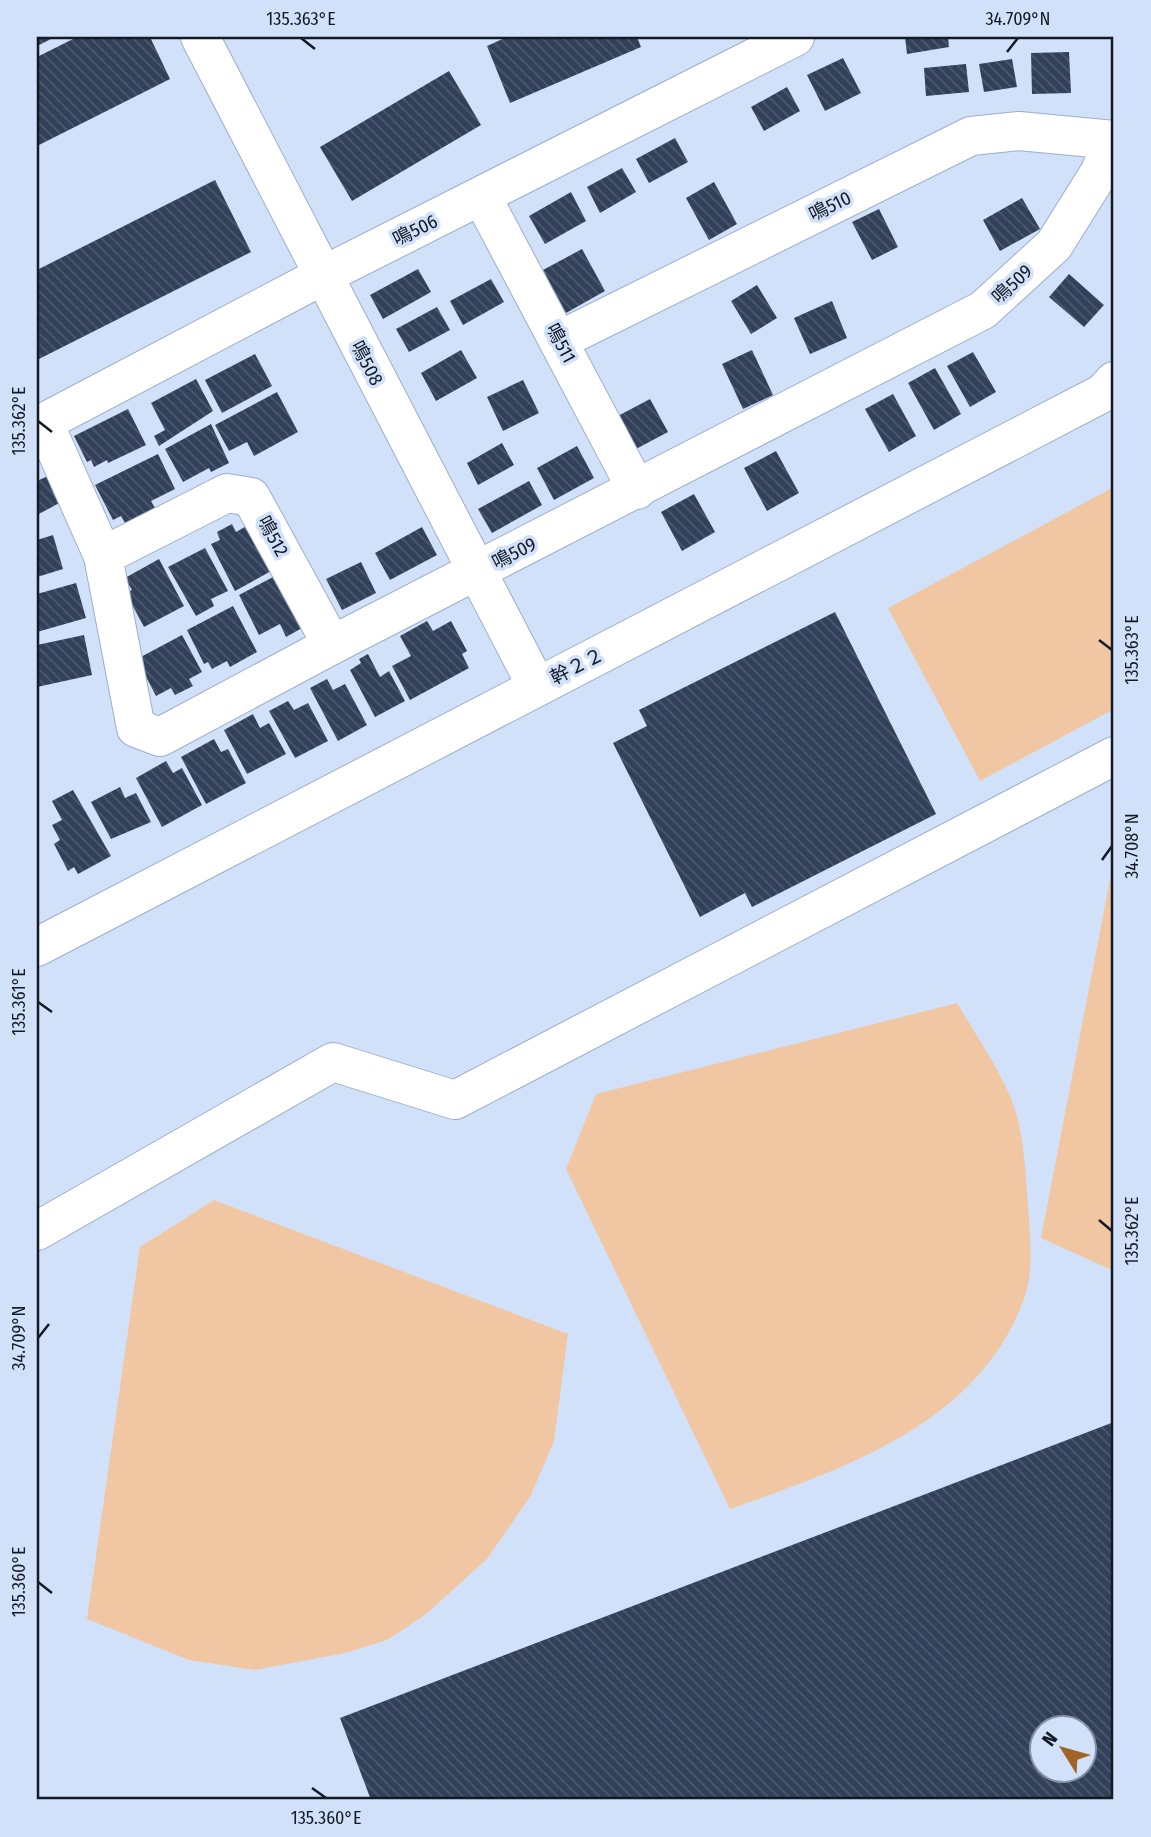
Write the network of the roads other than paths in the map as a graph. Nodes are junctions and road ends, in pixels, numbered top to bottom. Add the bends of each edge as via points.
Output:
1 (200, 37) edge
2 (795, 37) edge
3 (1114, 140) edge
4 (482, 197) junction
5 (322, 276) junction
6 (560, 340) junction
7 (1110, 396) edge
8 (40, 425) edge
9 (637, 490) junction
10 (103, 556) junction
11 (476, 572) junction
12 (332, 645) junction
13 (537, 687) junction
14 (1114, 756) edge
15 (37, 947) edge
16 (37, 1231) edge

1 - 5 street, 鳴508
2 - 4 street, 鳴506
3 - 6 street, 鳴510 via 1019,131 971,136
3 - 9 street, 鳴509 via 1054,245 983,310
4 - 5 street, 鳴506
4 - 6 street, 鳴511
5 - 8 street, 鳴506
5 - 11 street, 鳴508
6 - 9 street, 鳴511
7 - 13 street, 幹２２
8 - 10 street, 鳴509
9 - 11 street, 鳴509
10 - 12 street, 鳴512 via 227,493 251,497
10 - 12 street, 鳴509 via 136,729 160,737
11 - 12 street, 鳴509
11 - 13 street, 鳴508
13 - 15 street, 幹２２
14 - 16 street via 455,1100 333,1062

